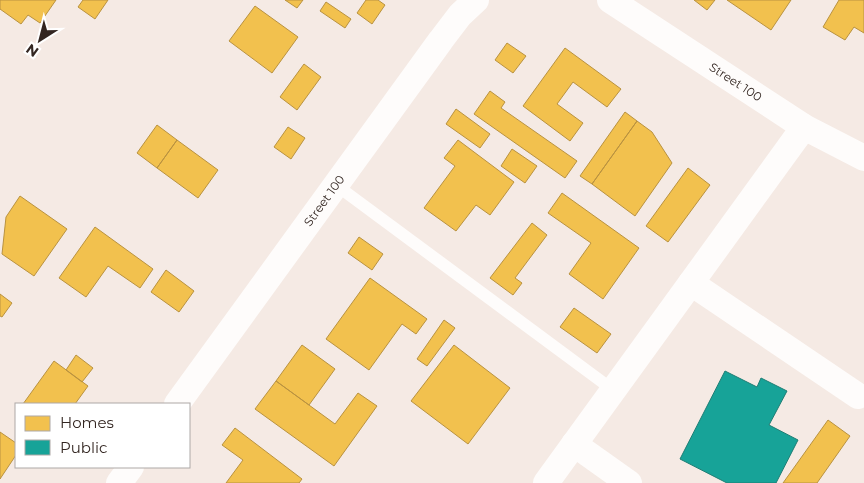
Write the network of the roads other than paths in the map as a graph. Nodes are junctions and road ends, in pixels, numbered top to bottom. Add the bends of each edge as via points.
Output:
1 (476, 0) edge
2 (610, 0) edge
3 (804, 127) junction
4 (864, 158) edge
5 (336, 185) junction
6 (691, 283) junction
7 (613, 390) junction
8 (858, 396) dead end
9 (177, 403) edge
10 (574, 444) junction
11 (130, 468) edge
12 (120, 483) edge
13 (546, 483) edge
14 (629, 483) edge

1 - 5 street, Street 100 via 460,14
2 - 3 street, Street 100
3 - 4 street, Street 100
3 - 6 street
5 - 7 lane
5 - 9 street, Street 100
6 - 7 street
6 - 8 street
7 - 10 street
10 - 13 street
10 - 14 street
11 - 12 street

